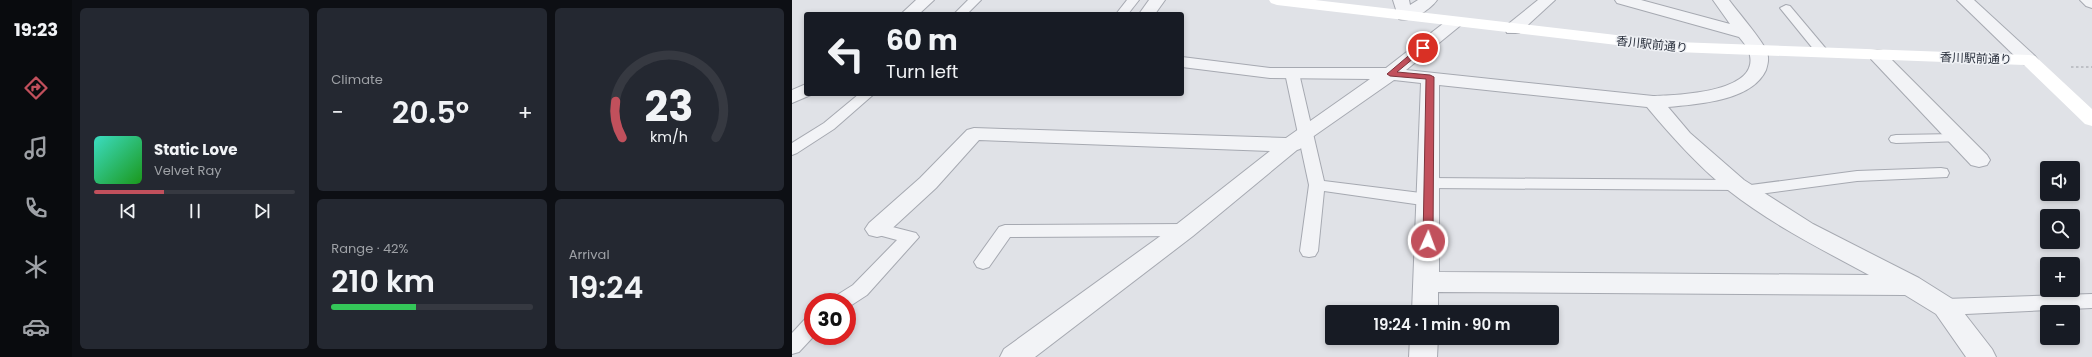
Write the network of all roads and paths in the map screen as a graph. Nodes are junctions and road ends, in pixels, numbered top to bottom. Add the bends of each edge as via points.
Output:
1 (926, 0) edge
2 (975, 0) edge
3 (1133, 0) edge
4 (1157, 0) edge
5 (1277, 0) edge
6 (1401, 0) edge
7 (1429, 0) edge
8 (1547, 0) edge
9 (1623, 0) edge
10 (1721, 0) edge
11 (1965, 0) edge
12 (2088, 0) edge
13 (1314, 2) edge
14 (2092, 3) edge
15 (1786, 8) dead end
16 (911, 12) edge
17 (962, 12) edge
18 (1124, 12) edge
19 (1148, 12) edge
20 (1405, 16) junction
21 (1455, 22) junction
22 (1513, 28) junction
23 (1744, 33) junction
24 (1758, 51) junction
25 (1823, 53) junction
26 (1877, 55) junction
27 (2029, 60) junction
28 (1184, 62) edge
29 (1292, 73) junction
30 (1390, 74) junction
31 (1430, 77) junction
32 (804, 91) edge
33 (865, 96) edge
34 (792, 97) edge
35 (1653, 102) junction
36 (2092, 120) edge
37 (1957, 138) junction
38 (1298, 139) junction
39 (1896, 139) dead end
40 (792, 150) edge
41 (1979, 160) dead end
42 (1941, 173) dead end
43 (1316, 185) junction
44 (1741, 188) junction
45 (1428, 191) junction
46 (876, 229) joint
47 (1185, 230) junction
48 (1309, 251) dead end
49 (983, 262) dead end
50 (1427, 282) junction
51 (1910, 285) junction
52 (855, 293) edge
53 (2092, 300) edge
54 (1425, 305) edge
55 (1945, 307) junction
56 (804, 333) edge
57 (1424, 345) edge
58 (792, 346) edge
59 (1014, 357) edge
60 (1424, 357) edge
61 (1982, 357) edge

1 - 16 street
2 - 17 lane
3 - 18 lane
4 - 19 street
5 - 13 street, 香川駅前通り
6 - 20 street
7 - 20 street
8 - 22 street
9 - 23 street
10 - 23 street
11 - 27 street
12 - 14 street
13 - 20 street, 香川駅前通り
15 - 25 lane
20 - 21 street, 香川駅前通り
21 - 22 street, 香川駅前通り
21 - 30 street
22 - 24 street, 香川駅前通り via 1676,47
23 - 24 street
24 - 25 street, 香川駅前通り
24 - 35 street via 1760,62 1752,78 1731,91 1694,99
25 - 26 street, 香川駅前通り
26 - 27 street, 香川駅前通り
26 - 37 street
27 - 36 street
28 - 29 street via 1270,73
29 - 30 street
29 - 38 lane
30 - 31 street
30 - 38 street
31 - 35 street
31 - 45 street
32 - 34 street
33 - 40 lane via 829,126
35 - 44 street via 1683,137
37 - 39 lane
37 - 41 street
38 - 43 lane
38 - 46 street via 974,134 928,183
38 - 47 street
42 - 44 lane via 1857,176
43 - 45 lane
43 - 48 lane
44 - 45 lane
44 - 51 street via 1805,230
45 - 50 street
46 - 52 lane via 910,237
47 - 49 lane via 1005,231
47 - 59 street
50 - 51 street
50 - 54 street
51 - 55 street
53 - 55 lane
55 - 61 street
56 - 58 lane
57 - 60 street

